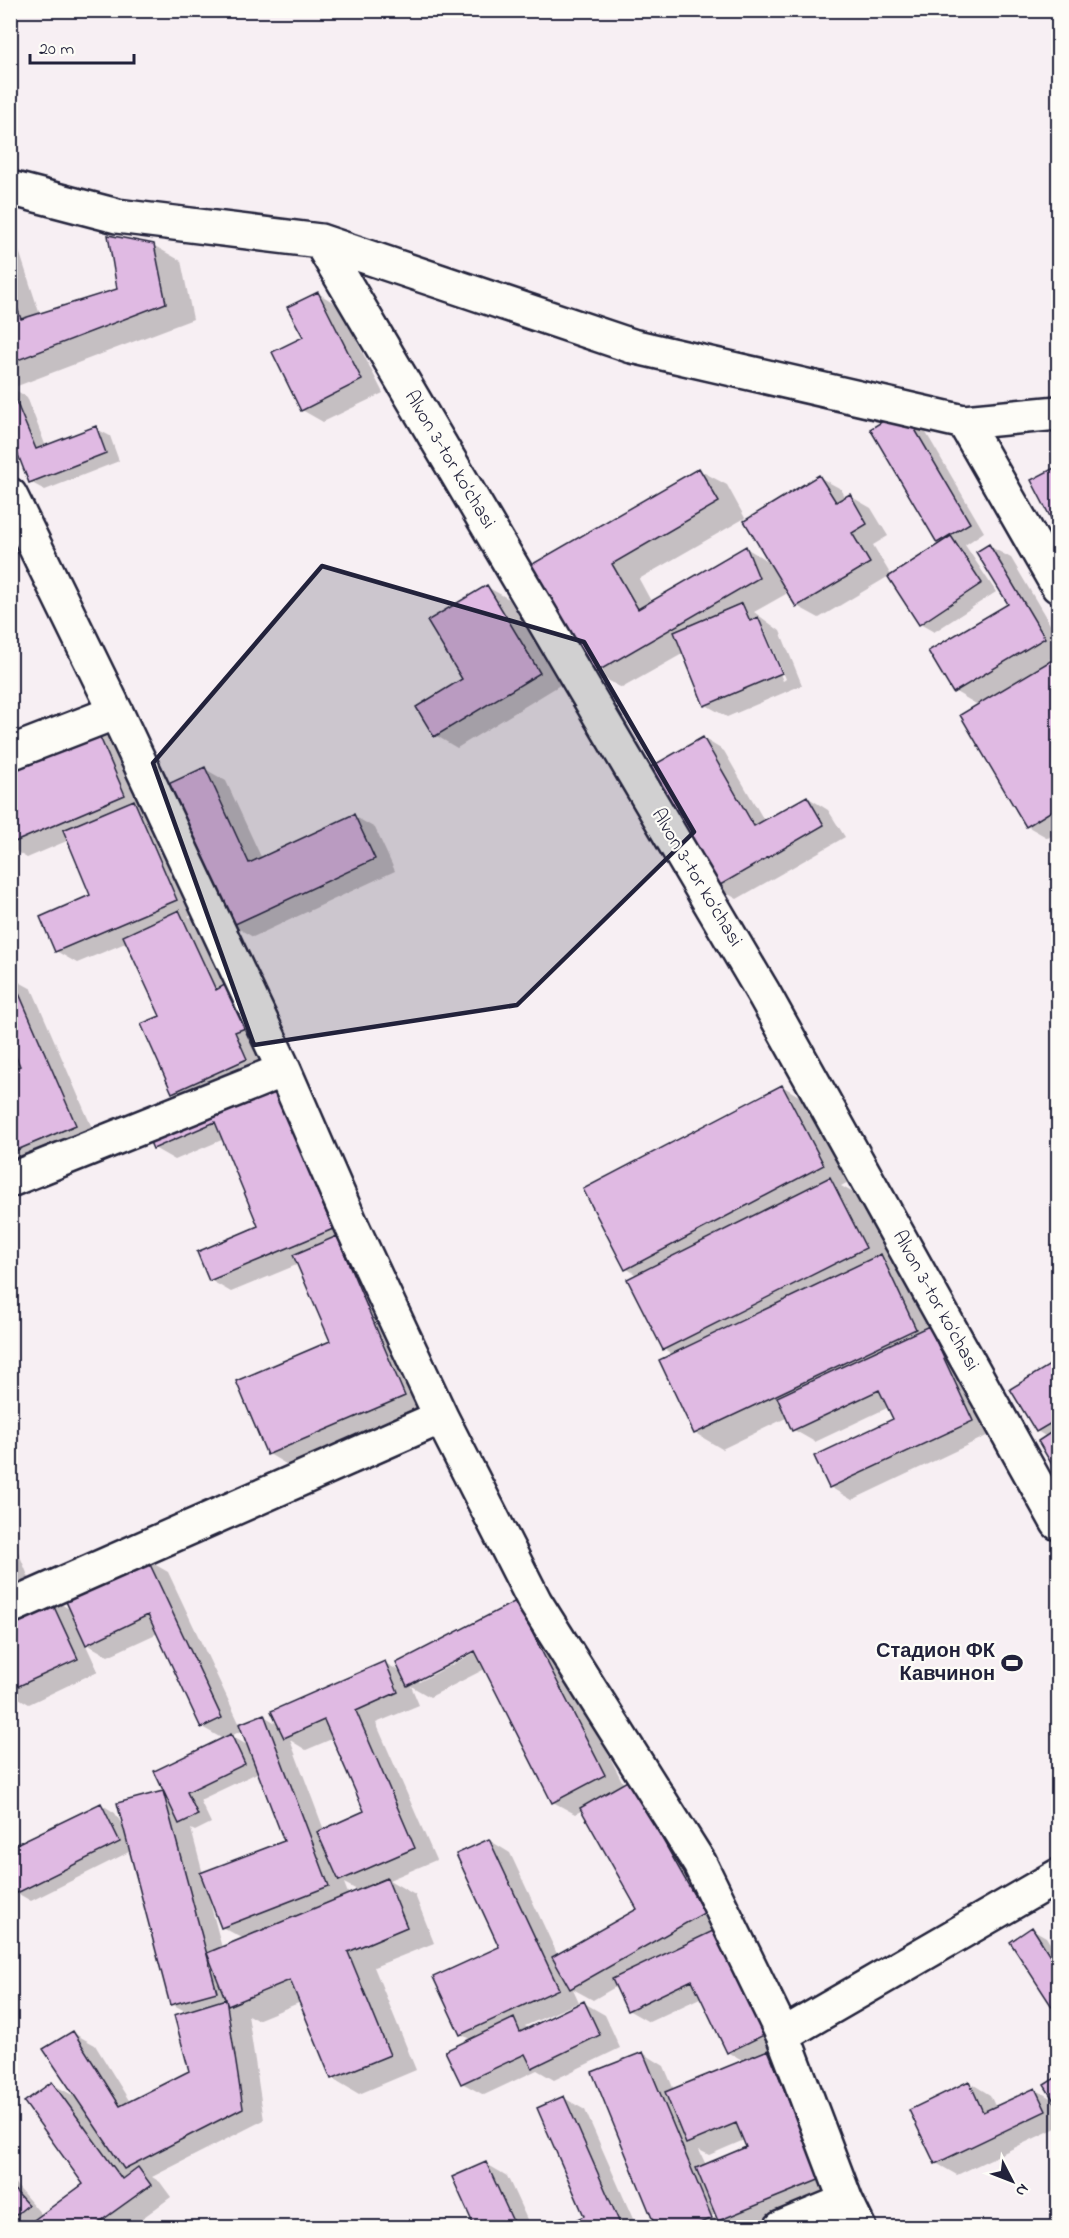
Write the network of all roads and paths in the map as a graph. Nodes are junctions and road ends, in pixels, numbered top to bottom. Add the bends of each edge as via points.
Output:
1 (10, 188) edge
2 (320, 241) junction
3 (1059, 412) edge
4 (964, 422) junction
5 (10, 495) edge
6 (1059, 586) edge
7 (116, 712) junction
8 (10, 753) edge
9 (284, 1070) junction
10 (10, 1180) edge
11 (441, 1417) junction
12 (1059, 1523) edge
13 (10, 1606) edge
14 (1059, 1876) edge
15 (783, 2035) junction
16 (853, 2214) edge
17 (781, 2228) edge

1 - 2 street via 117,216
2 - 4 street via 632,346
2 - 12 street, Alvon 3-tor ko‘chasi via 764,994
3 - 4 street
4 - 6 street
5 - 7 street
7 - 8 street
7 - 9 street
9 - 10 street
9 - 11 street
11 - 13 street
11 - 15 street via 535,1602 700,1864
14 - 15 street
15 - 16 street
16 - 17 street

